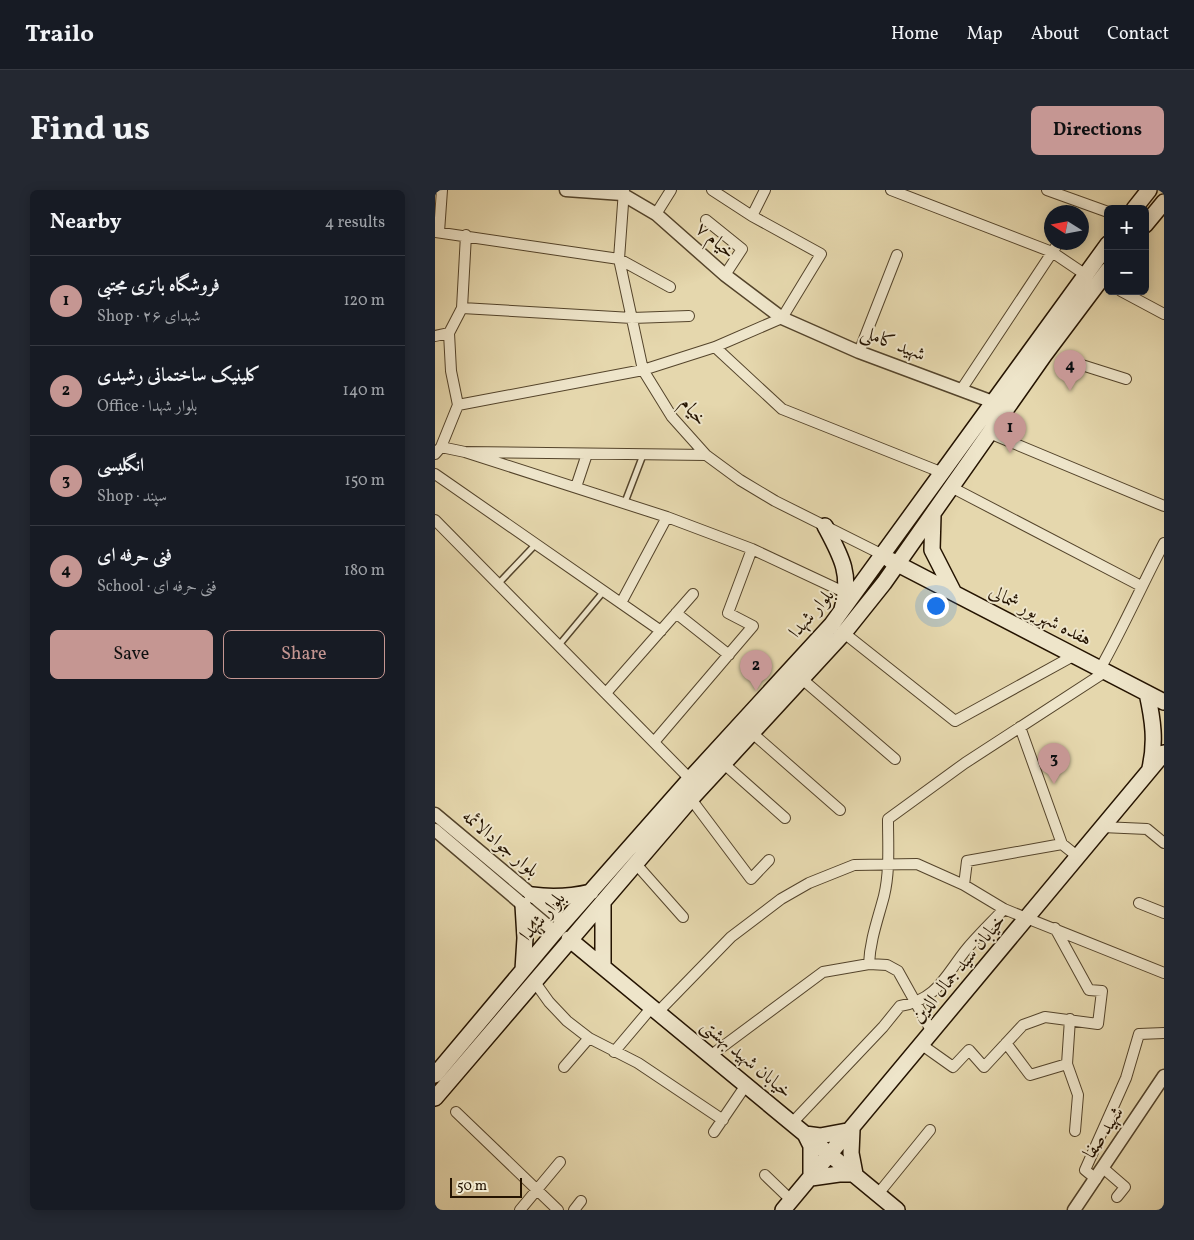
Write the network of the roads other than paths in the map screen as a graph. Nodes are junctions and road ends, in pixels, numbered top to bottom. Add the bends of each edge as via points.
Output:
1 (442, 190) edge
2 (566, 190) edge
3 (671, 190) edge
4 (712, 190) edge
5 (765, 190) edge
6 (891, 190) edge
7 (1047, 190) edge
8 (1148, 191) edge
9 (623, 192) edge
10 (1164, 202) edge
11 (1088, 203) joint
12 (1137, 205) edge
13 (1104, 210) edge
14 (656, 214) junction
15 (752, 216) junction
16 (706, 220) dead end
17 (1149, 220) edge
18 (437, 232) edge
19 (466, 235) junction
20 (1104, 250) edge
21 (1051, 252) junction
22 (897, 255) dead end
23 (619, 259) junction
24 (725, 275) junction
25 (1086, 275) junction
26 (1104, 280) edge
27 (670, 287) dead end
28 (1128, 295) edge
29 (462, 308) junction
30 (1164, 314) edge
31 (689, 316) dead end
32 (632, 318) junction
33 (782, 318) junction
34 (449, 333) junction
35 (435, 336) edge
36 (715, 348) junction
37 (859, 352) junction
38 (1066, 360) dead end
39 (643, 370) junction
40 (1126, 379) dead end
41 (961, 390) junction
42 (993, 402) junction
43 (458, 405) junction
44 (989, 433) junction
45 (438, 451) edge
46 (465, 452) junction
47 (587, 454) junction
48 (643, 455) junction
49 (706, 456) junction
50 (943, 472) junction
51 (435, 474) edge
52 (576, 487) junction
53 (951, 487) junction
54 (625, 502) junction
55 (1164, 506) edge
56 (933, 514) junction
57 (667, 517) junction
58 (910, 519) junction
59 (435, 520) edge
60 (825, 526) junction
61 (923, 529) junction
62 (1164, 543) edge
63 (536, 544) junction
64 (752, 549) junction
65 (883, 555) junction
66 (897, 564) junction
67 (498, 584) junction
68 (1141, 586) junction
69 (604, 591) junction
70 (954, 593) junction
71 (693, 594) dead end
72 (621, 603) junction
73 (849, 606) junction
74 (676, 614) junction
75 (661, 631) junction
76 (844, 633) junction
77 (559, 645) junction
78 (729, 655) junction
79 (1073, 656) junction
80 (1103, 670) junction
81 (802, 678) junction
82 (606, 693) junction
83 (1147, 693) junction
84 (1164, 702) edge
85 (1020, 727) junction
86 (751, 732) junction
87 (654, 742) junction
88 (1164, 753) edge
89 (895, 759) dead end
90 (723, 763) junction
91 (1150, 768) junction
92 (690, 778) junction
93 (691, 799) junction
94 (840, 810) dead end
95 (435, 814) edge
96 (785, 818) dead end
97 (1101, 827) junction
98 (435, 830) edge
99 (1164, 843) edge
100 (1062, 844) junction
101 (1077, 856) junction
102 (769, 860) dead end
103 (636, 864) junction
104 (888, 865) junction
105 (964, 885) junction
106 (591, 892) junction
107 (527, 900) junction
108 (603, 902) junction
109 (1139, 903) dead end
110 (1004, 909) junction
111 (1164, 914) edge
112 (683, 917) dead end
113 (1027, 917) junction
114 (560, 927) junction
115 (1055, 928) junction
116 (569, 939) junction
117 (869, 964) junction
118 (603, 967) junction
119 (1164, 973) edge
120 (529, 976) junction
121 (915, 1004) junction
122 (655, 1010) junction
123 (1070, 1019) junction
124 (932, 1032) junction
125 (1164, 1032) edge
126 (589, 1038) junction
127 (1006, 1043) junction
128 (922, 1045) junction
129 (614, 1052) junction
130 (710, 1056) junction
131 (1067, 1064) junction
132 (564, 1067) dead end
133 (435, 1076) edge
134 (1164, 1076) edge
135 (746, 1085) junction
136 (435, 1098) edge
137 (456, 1112) dead end
138 (723, 1120) junction
139 (792, 1123) junction
140 (851, 1130) junction
141 (930, 1130) dead end
142 (1075, 1130) dead end
143 (714, 1132) dead end
144 (805, 1134) junction
145 (830, 1155) junction
146 (560, 1162) dead end
147 (1103, 1168) junction
148 (855, 1174) junction
149 (765, 1175) dead end
150 (811, 1178) junction
151 (1096, 1179) junction
152 (536, 1189) junction
153 (877, 1194) junction
154 (1117, 1197) dead end
155 (581, 1201) dead end
156 (787, 1205) edge
157 (519, 1210) edge
158 (558, 1210) edge
159 (574, 1210) edge
160 (897, 1210) edge
161 (1074, 1210) edge

1 - 18 street
2 - 9 street
3 - 14 street
4 - 15 street
5 - 15 street
6 - 21 street
7 - 11 street
8 - 12 main road
9 - 14 street, خیام ۷
9 - 23 street, خیام
10 - 17 main road
11 - 13 street
14 - 24 street, خیام ۷
15 - 33 street via 821,254
16 - 24 street via 742,249
18 - 19 street
19 - 23 street
19 - 29 street
20 - 25 main road, بلوار شهدا
21 - 25 street
21 - 41 street
22 - 37 street
23 - 27 street
23 - 32 street, خیام
24 - 33 street, خیام ۷
25 - 42 main road, بلوار شهدا
26 - 44 main road, بلوار شهدا
28 - 30 street
29 - 32 street
29 - 34 street
31 - 32 street
32 - 39 street, خیام
33 - 36 street
33 - 37 street, شهید کاملی
34 - 35 street
34 - 43 street via 451,371
36 - 39 street
36 - 50 street via 782,410
37 - 41 street, شهید کاملی
38 - 40 street
39 - 43 street
39 - 49 street, خیام via 673,417
41 - 42 street, شهید کاملی
42 - 50 main road, بلوار شهدا
43 - 45 street
44 - 53 main road, بلوار شهدا
44 - 55 street
45 - 46 street
46 - 47 street
46 - 52 street
47 - 48 street
47 - 52 street
48 - 49 street
48 - 54 lane
49 - 60 street, خیام via 768,497
50 - 58 main road, بلوار شهدا
51 - 63 street
52 - 54 street
53 - 56 main road, بلوار شهدا
53 - 68 street
54 - 57 street
56 - 61 main road, بلوار شهدا
56 - 70 main road via 932,550
57 - 64 street
57 - 72 street
58 - 61 main road via 913,526
58 - 65 main road, بلوار شهدا
59 - 67 street
60 - 65 street, خیام
60 - 73 main road via 842,558
61 - 66 main road, بلوار شهدا
62 - 68 street
63 - 67 lane
63 - 69 street
64 - 73 street
64 - 78 street via 728,612 753,626
65 - 66 main road, هفده شهریور شمالی
65 - 73 main road, بلوار شهدا
66 - 70 main road, هفده شهریور شمالی
66 - 73 main road, بلوار شهدا
67 - 77 street
68 - 80 street
69 - 72 street
69 - 77 lane
70 - 79 main road, هفده شهریور شمالی
71 - 74 street
72 - 75 street
73 - 76 main road, بلوار شهدا
73 - 92 main road, بلوار شهدا
74 - 75 street
74 - 78 street
75 - 82 street
76 - 79 street via 955,721
76 - 81 main road, بلوار شهدا
77 - 82 street
78 - 87 street
79 - 80 main road, هفده شهریور شمالی
80 - 83 main road, هفده شهریور شمالی
80 - 85 street
81 - 86 main road, بلوار شهدا
81 - 89 street
82 - 87 street
83 - 84 main road, هفده شهریور شمالی
83 - 91 main road via 1155,748
85 - 100 street
85 - 104 street via 888,819
86 - 90 main road, بلوار شهدا
86 - 94 street
87 - 92 street
88 - 91 main road, خیابان سید جمال الدین
90 - 93 main road, بلوار شهدا
90 - 96 street
91 - 97 main road, خیابان سید جمال الدین
92 - 106 main road, بلوار شهدا
93 - 102 street via 751,879
93 - 103 main road, بلوار شهدا
95 - 107 street, بلوار جوادالائمه
97 - 99 street via 1147,829
97 - 101 main road, خیابان سید جمال الدین
98 - 107 street, بلوار جوادالائمه
100 - 101 street
100 - 105 street via 967,861
101 - 113 main road, خیابان سید جمال الدین
103 - 108 main road, بلوار شهدا
103 - 112 street
104 - 105 street via 917,864
104 - 117 street via 884,896 869,950
104 - 122 street via 854,865 809,883 781,899 731,937
105 - 110 street
106 - 107 main road
106 - 114 main road, بلوار شهدا
107 - 114 street, بلوار جوادالائمه
107 - 120 main road via 525,938
108 - 116 main road, بلوار شهدا
108 - 118 main road
109 - 111 street
110 - 113 street
110 - 121 street via 965,952 948,977
113 - 115 street
113 - 124 main road, خیابان سید جمال الدین
114 - 116 main road, خیابان شهید بهشتی
114 - 120 main road, بلوار شهدا
115 - 119 street
115 - 123 street via 1089,990 1102,991 1098,1024
116 - 118 main road, خیابان شهید بهشتی
116 - 120 main road, بلوار شهدا
117 - 121 street via 887,965 898,972
117 - 130 street via 823,972
118 - 122 main road, خیابان شهید بهشتی
120 - 126 street via 555,1008
120 - 133 main road, بلوار شهدا
120 - 136 main road, بلوار شهدا
121 - 124 street
121 - 139 street via 899,1006
122 - 129 street
122 - 130 main road, خیابان شهید بهشتی
123 - 127 street via 1045,1018 1023,1025
123 - 131 street
124 - 128 main road, خیابان سید جمال الدین
125 - 151 street via 1139,1034 1126,1078 1085,1170
126 - 129 street
126 - 132 street
127 - 128 street via 984,1066 969,1050 953,1067
127 - 131 street via 1030,1075
128 - 140 main road, خیابان سید جمال الدین
129 - 138 street via 638,1063
130 - 135 main road, خیابان شهید بهشتی
131 - 142 street via 1078,1095
134 - 147 street, شهید صفا
135 - 138 street
135 - 139 main road, خیابان شهید بهشتی
137 - 152 street
138 - 143 street
139 - 144 main road, خیابان شهید بهشتی
140 - 144 main road via 820,1136
140 - 145 main road, خیابان سید جمال الدین
140 - 148 main road
141 - 153 street
144 - 145 main road, خیابان شهید بهشتی
144 - 150 main road via 811,1146
145 - 148 main road, خیابان شهید بهشتی
145 - 150 main road, خیابان سید جمال الدین
146 - 152 street
147 - 151 street, شهید صفا
147 - 154 street via 1125,1187
148 - 150 main road via 827,1174
148 - 153 main road, خیابان شهید بهشتی
149 - 156 street
150 - 156 main road, خیابان سید جمال الدین
151 - 161 street, شهید صفا
152 - 157 street
152 - 158 street
153 - 160 main road, خیابان شهید بهشتی
155 - 159 street

